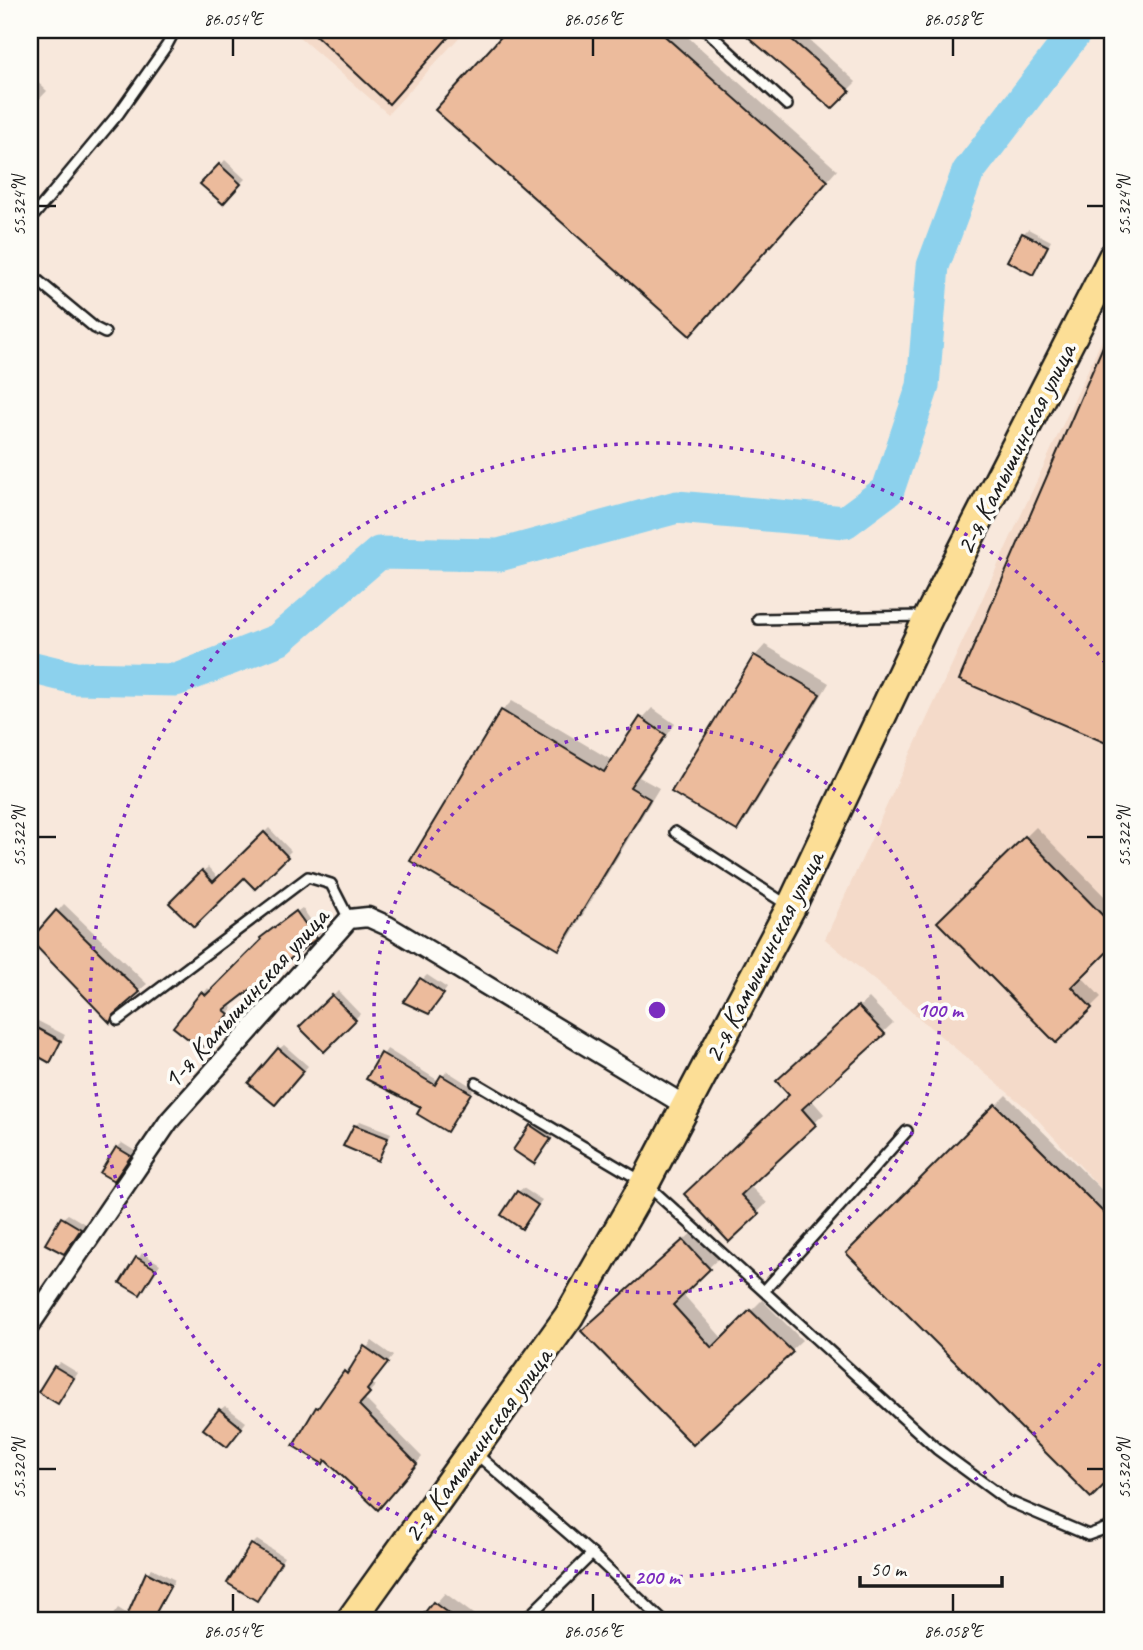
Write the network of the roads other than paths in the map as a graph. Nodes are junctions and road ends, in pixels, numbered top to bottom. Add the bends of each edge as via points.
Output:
1 (175, 30) edge
2 (706, 30) edge
3 (787, 105) dead end
4 (30, 220) edge
5 (1113, 257) edge
6 (30, 274) edge
7 (105, 333) dead end
8 (929, 616) junction
9 (758, 619) dead end
10 (676, 832) dead end
11 (791, 906) junction
12 (349, 919) junction
13 (118, 1020) dead end
14 (476, 1083) dead end
15 (686, 1106) junction
16 (906, 1131) dead end
17 (645, 1183) junction
18 (765, 1290) junction
19 (30, 1325) edge
20 (472, 1451) junction
21 (1113, 1526) edge
22 (592, 1554) junction
23 (351, 1620) edge
24 (524, 1620) edge
25 (662, 1620) edge

1 - 4 lane via 119,113
2 - 3 lane
5 - 8 main road, 2-я Камышинская улица
6 - 7 lane
8 - 9 lane
8 - 11 main road, 2-я Камышинская улица
10 - 11 lane
11 - 15 main road, 2-я Камышинская улица
12 - 13 lane via 331,884 308,877
12 - 15 street, 1-я Камышинская улица via 368,917 388,926
12 - 19 street, 1-я Камышинская улица via 169,1121
14 - 17 lane
15 - 17 main road, 2-я Камышинская улица
16 - 18 lane
17 - 18 lane
17 - 20 main road, 2-я Камышинская улица via 569,1316
18 - 21 lane via 937,1449 1008,1501 1088,1535
20 - 22 lane
20 - 23 main road, 2-я Камышинская улица
22 - 24 lane
22 - 25 lane

